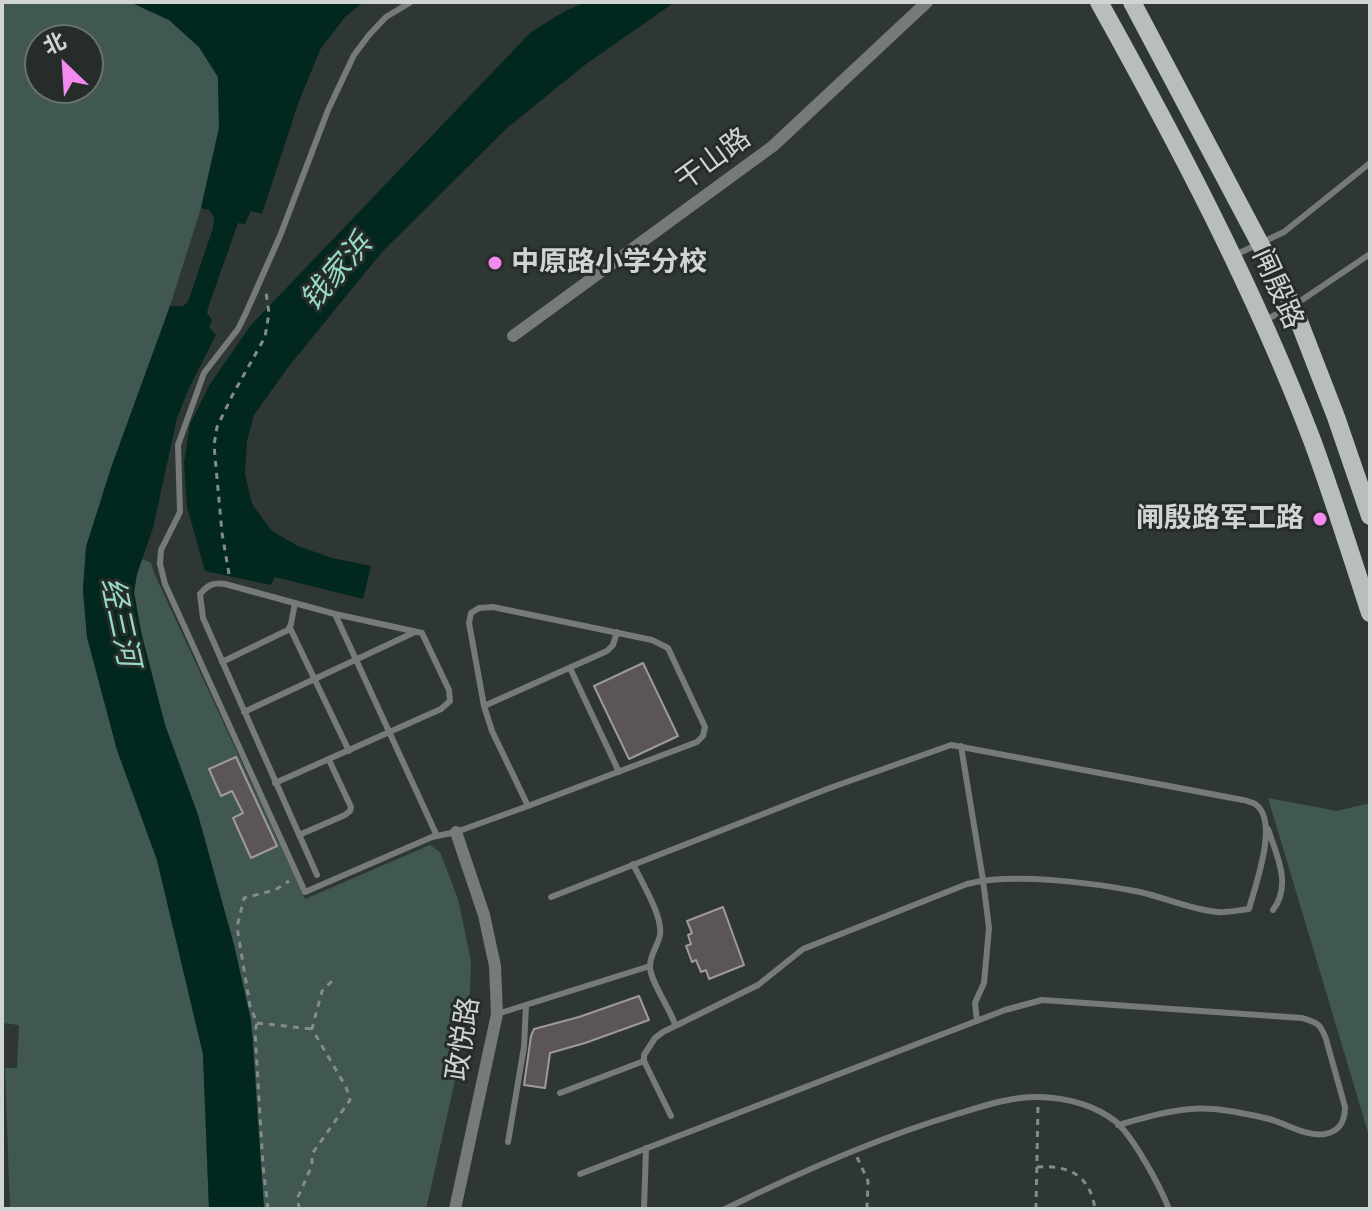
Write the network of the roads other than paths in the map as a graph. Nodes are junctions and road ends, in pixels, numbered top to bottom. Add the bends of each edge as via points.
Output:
1 (411, 2) edge
2 (927, 2) edge
3 (1099, 2) edge
4 (1132, 2) edge
5 (1370, 163) edge
6 (1261, 244) junction
7 (1370, 254) edge
8 (1232, 256) junction
9 (1293, 306) junction
10 (1262, 322) junction
11 (513, 336) dead end
12 (1370, 516) edge
13 (295, 603) junction
14 (1370, 613) edge
15 (335, 614) junction
16 (290, 628) junction
17 (416, 631) junction
18 (617, 632) junction
19 (356, 661) junction
20 (222, 662) junction
21 (570, 668) junction
22 (315, 680) junction
23 (484, 706) junction
24 (244, 712) junction
25 (389, 734) junction
26 (961, 746) junction
27 (349, 751) junction
28 (329, 760) junction
29 (619, 772) junction
30 (275, 783) junction
31 (528, 806) junction
32 (1265, 818) junction
33 (456, 832) junction
34 (299, 835) junction
35 (437, 836) junction
36 (633, 864) junction
37 (317, 875) dead end
38 (983, 880) junction
39 (551, 897) dead end
40 (1273, 910) dead end
41 (650, 966) junction
42 (526, 1005) junction
43 (497, 1014) junction
44 (977, 1021) junction
45 (675, 1024) junction
46 (644, 1061) junction
47 (560, 1093) dead end
48 (671, 1116) dead end
49 (1118, 1125) junction
50 (508, 1142) dead end
51 (646, 1148) junction
52 (580, 1174) dead end
53 (1167, 1208) edge
54 (455, 1209) edge
55 (644, 1209) edge
56 (725, 1209) edge

1 - 35 lane via 386,17 354,55 238,329 204,373 178,445 180,512 161,550 160,564 305,892
2 - 11 street, 干山路 via 773,146
3 - 8 main road, 闸殷路
4 - 6 main road, 闸殷路
5 - 6 lane via 1284,232
6 - 8 lane
6 - 9 main road, 闸殷路
7 - 9 lane
8 - 10 main road, 闸殷路
9 - 10 lane
9 - 12 main road, 闸殷路
10 - 14 main road, 闸殷路 via 1311,438
13 - 15 lane
13 - 16 lane
13 - 20 lane via 232,586 207,586 200,606
15 - 17 lane
15 - 19 lane
16 - 20 lane
16 - 22 lane
17 - 19 lane
17 - 25 lane via 422,633 443,676 450,701
18 - 21 lane via 607,651
18 - 23 lane via 479,608 469,623
18 - 29 lane via 668,648 705,727 697,742
19 - 22 lane
19 - 25 lane
20 - 24 lane
21 - 23 lane
21 - 29 lane
22 - 24 lane
22 - 27 lane
23 - 31 lane
24 - 30 lane
25 - 27 lane
25 - 35 lane
26 - 32 lane via 1243,800 1255,804
26 - 36 lane via 946,745
26 - 38 lane
27 - 28 lane
28 - 30 lane
28 - 34 lane via 350,811
29 - 31 lane
30 - 34 lane
31 - 33 lane
32 - 38 lane via 1267,838 1249,909 1212,911 1098,885
32 - 40 lane via 1283,881
33 - 35 lane
33 - 43 street, 政悦路 via 484,915 495,966
34 - 37 lane
36 - 39 lane
36 - 41 lane via 660,922
38 - 44 lane via 989,928 984,983 975,1003
38 - 45 lane via 803,949 758,985
41 - 42 lane
41 - 45 lane
42 - 43 lane
42 - 50 lane
43 - 54 street, 政悦路
44 - 49 lane via 1042,1000 1302,1018 1322,1029 1345,1107 1342,1124 1328,1134 1304,1132 1269,1118 1194,1108
44 - 51 lane
45 - 46 lane via 655,1038
46 - 47 lane
46 - 48 lane
49 - 53 lane
49 - 56 lane via 1070,1100 1010,1100 897,1133
51 - 52 lane
51 - 55 lane

